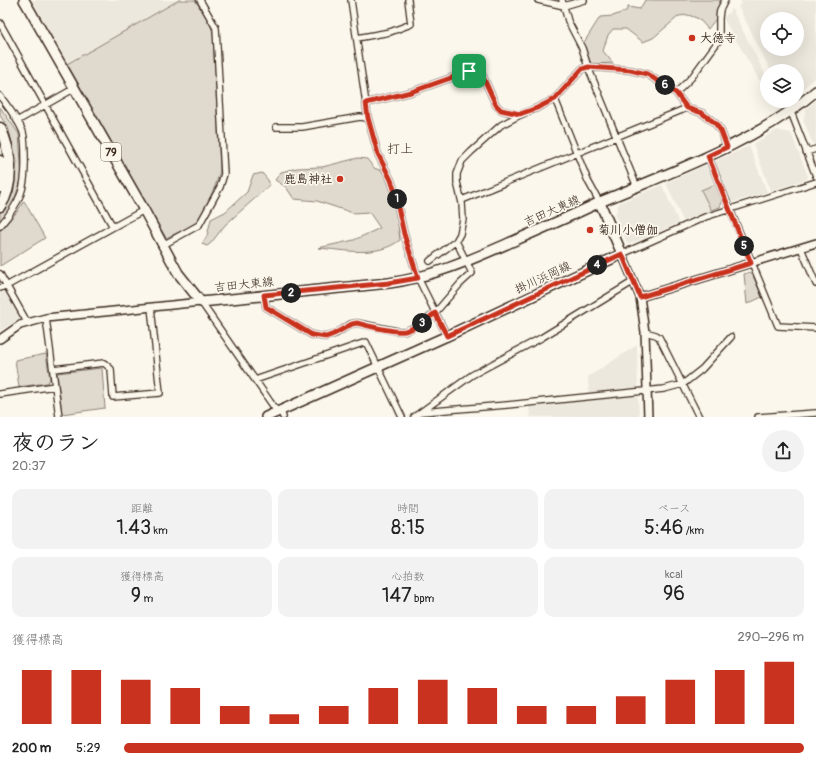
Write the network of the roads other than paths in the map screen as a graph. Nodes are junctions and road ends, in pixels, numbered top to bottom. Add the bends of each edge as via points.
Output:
1 (24, 0) edge
2 (200, 0) edge
3 (351, 0) edge
4 (408, 0) edge
5 (538, 0) edge
6 (584, 0) edge
7 (725, 0) edge
8 (563, 3) edge
9 (0, 23) edge
10 (357, 38) junction
11 (588, 67) junction
12 (75, 88) junction
13 (816, 91) edge
14 (676, 93) junction
15 (0, 96) edge
16 (555, 99) junction
17 (366, 103) junction
18 (45, 105) junction
19 (687, 108) junction
20 (791, 112) junction
21 (520, 114) junction
22 (368, 118) junction
23 (17, 121) junction
24 (276, 127) dead end
25 (0, 128) edge
26 (617, 136) junction
27 (727, 147) junction
28 (816, 149) edge
29 (806, 152) junction
30 (576, 153) junction
31 (708, 156) junction
32 (0, 161) edge
33 (816, 176) edge
34 (816, 182) edge
35 (0, 187) edge
36 (637, 187) junction
37 (462, 200) junction
38 (600, 203) junction
39 (0, 206) edge
40 (144, 210) junction
41 (730, 210) junction
42 (0, 226) edge
43 (113, 227) junction
44 (456, 240) junction
45 (816, 243) edge
46 (163, 245) junction
47 (801, 248) junction
48 (622, 254) junction
49 (430, 261) dead end
50 (467, 261) junction
51 (751, 263) junction
52 (0, 274) edge
53 (418, 278) junction
54 (634, 281) junction
55 (816, 284) edge
56 (6, 285) junction
57 (0, 288) edge
58 (264, 295) junction
59 (640, 297) junction
60 (201, 302) junction
61 (150, 307) junction
62 (435, 313) junction
63 (46, 318) junction
64 (27, 322) junction
65 (816, 328) edge
66 (645, 332) junction
67 (447, 336) junction
68 (731, 337) dead end
69 (0, 339) edge
70 (378, 368) junction
71 (52, 369) junction
72 (255, 380) junction
73 (683, 384) junction
74 (55, 386) junction
75 (647, 390) junction
76 (0, 394) edge
77 (421, 412) junction
78 (816, 413) edge
79 (281, 414) edge
80 (59, 417) edge
81 (266, 417) edge
82 (402, 417) edge
83 (414, 417) edge
84 (648, 417) edge
85 (699, 417) edge
86 (758, 417) edge

1 - 12 main road, 吉田大東線 / 79
2 - 46 street via 216,28 224,174 220,187 199,225
3 - 10 street
4 - 10 street via 411,24 390,32
5 - 8 street
6 - 8 street
7 - 14 street via 720,10 719,40 692,77
8 - 11 street
9 - 18 street
10 - 17 street
11 - 14 street via 647,74
11 - 16 street via 582,69
11 - 26 street
12 - 18 street
12 - 40 main road, 吉田大東線 / 79
13 - 20 main road
14 - 19 street
15 - 23 street
16 - 21 street
16 - 30 street
17 - 21 street via 411,92 479,68 496,105 501,110
17 - 22 street
18 - 23 street
18 - 43 street
19 - 26 street
19 - 27 street via 702,113 719,127
20 - 27 main road
20 - 29 street
21 - 37 street via 501,125 462,161 457,182
22 - 24 street via 360,117 302,127
22 - 53 street via 378,154 391,180
23 - 42 street via 23,132 25,145 25,180 14,208
25 - 39 highway via 5,137 10,171 7,189
26 - 30 street
26 - 36 street
27 - 31 main road
28 - 29 street
29 - 33 street
30 - 37 street
30 - 38 street
31 - 36 main road
31 - 41 street
32 - 35 highway
34 - 41 street
36 - 38 main road
37 - 44 street via 463,219
38 - 48 main road
38 - 50 main road, 吉田大東線
40 - 43 street
40 - 46 main road, 吉田大東線 / 79
41 - 48 street via 705,217
41 - 51 street
43 - 56 street
44 - 49 street
44 - 50 street
45 - 47 street
46 - 60 main road, 吉田大東線 / 79 via 178,273
47 - 51 street
47 - 55 street
48 - 54 street
48 - 67 main road, 掛川浜岡線
50 - 53 main road, 吉田大東線
50 - 62 street via 472,273
51 - 59 street
51 - 65 street via 778,326
52 - 56 street
53 - 58 main road, 吉田大東線
53 - 62 street
54 - 59 street
54 - 77 street via 541,338 472,375
56 - 57 street
56 - 64 street
58 - 60 main road, 吉田大東線
58 - 62 street via 266,307 312,335 326,337 357,323 406,331 422,324
59 - 66 street
60 - 61 street
60 - 72 street
61 - 63 street
61 - 71 street via 160,393 113,397 111,369 104,363
62 - 67 street
63 - 64 street
63 - 71 street
64 - 69 street
66 - 73 street via 659,337
66 - 75 street
67 - 70 main road, 掛川浜岡線
68 - 73 street via 702,369
70 - 72 street via 366,342
70 - 79 main road, 掛川浜岡線
70 - 82 street
71 - 74 street
72 - 79 street
73 - 75 street
73 - 85 street
74 - 76 street
74 - 80 street
75 - 77 street
75 - 84 street
77 - 83 street
78 - 86 street
79 - 81 main road, 掛川浜岡線

